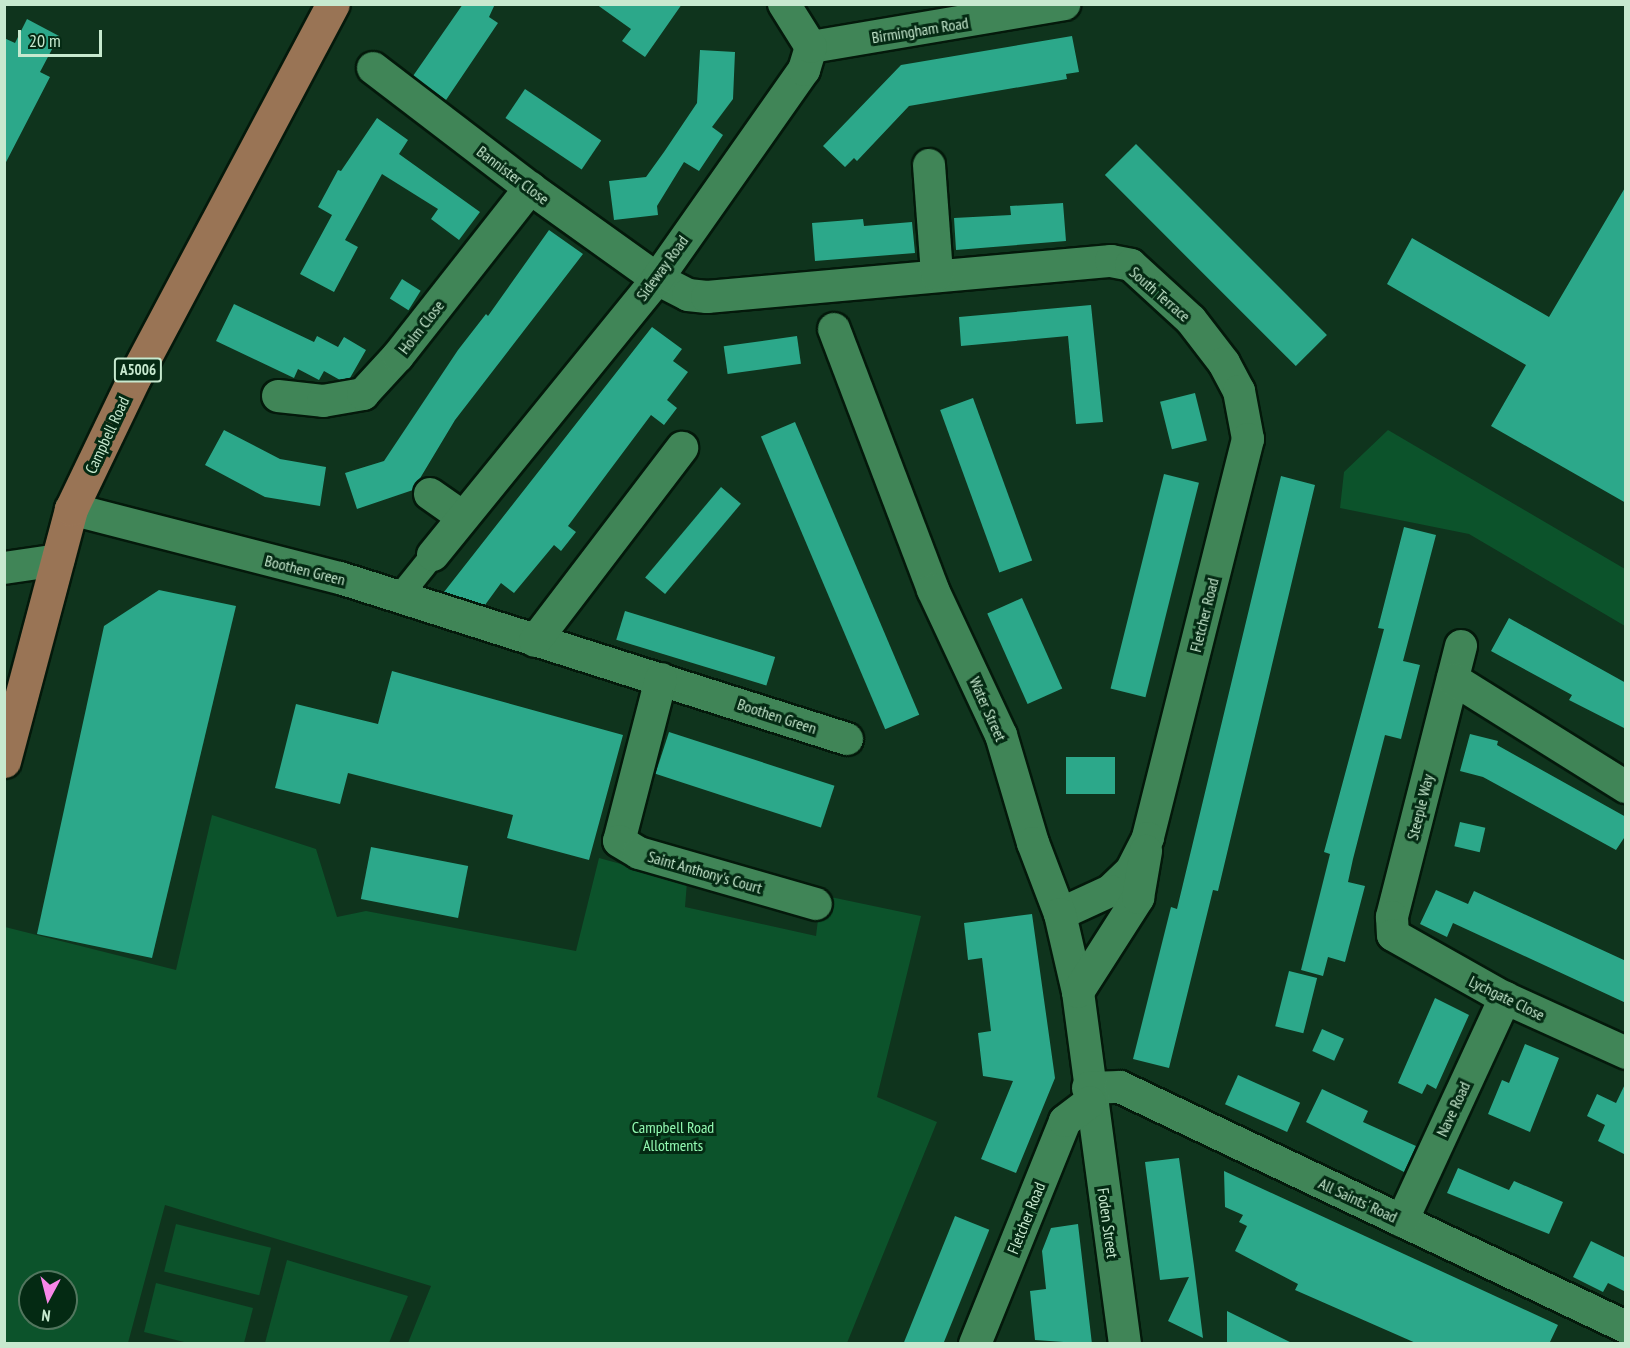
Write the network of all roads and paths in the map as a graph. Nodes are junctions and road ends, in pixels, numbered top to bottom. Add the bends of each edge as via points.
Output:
1 (333, 4) edge
2 (784, 4) edge
3 (1064, 4) edge
4 (812, 47) junction
5 (372, 68) dead end
6 (929, 165) dead end
7 (530, 188) junction
8 (938, 275) junction
9 (657, 279) junction
10 (834, 329) dead end
11 (1239, 391) joint
12 (278, 396) dead end
13 (682, 448) dead end
14 (430, 494) dead end
15 (71, 509) junction
16 (462, 516) junction
17 (433, 555) joint
18 (58, 560) junction
19 (4, 568) edge
20 (400, 596) junction
21 (535, 641) junction
22 (1461, 646) dead end
23 (661, 679) junction
24 (1453, 679) junction
25 (847, 739) dead end
26 (4, 761) edge
27 (1626, 787) edge
28 (1148, 838) junction
29 (816, 904) dead end
30 (1060, 914) junction
31 (1393, 935) joint
32 (1077, 992) junction
33 (1505, 998) junction
34 (1626, 1053) edge
35 (1089, 1095) junction
36 (1402, 1221) junction
37 (1626, 1327) edge
38 (975, 1344) edge
39 (1125, 1344) edge

1 - 15 main road, Campbell Road / A5006 via 140,366
2 - 4 street
3 - 4 street, Birmingham Road
4 - 9 street, Sideway Road via 804,70
5 - 7 street, Bannister Close
6 - 8 street
7 - 9 street, Bannister Close
7 - 12 street, Holm Close via 398,356 363,394 322,401
8 - 9 street, South Terrace via 707,297 688,295
8 - 11 street, South Terrace via 1111,261 1131,265 1191,320 1224,363
9 - 16 street, Sideway Road
10 - 30 street, Water Street via 933,590 1001,735 1033,843
11 - 28 street, Fletcher Road via 1248,439
13 - 21 street
14 - 16 street
15 - 18 main road, Campbell Road / A5006
15 - 20 street, Boothen Green
16 - 17 street, Sideway Road
17 - 20 street, Sideway Road
18 - 19 street
18 - 26 main road, Campbell Road / A5006
20 - 21 street, Boothen Green
21 - 23 street, Boothen Green
22 - 24 street, Steeple Way
23 - 25 street, Boothen Green
23 - 29 street, Saint Anthony's Court via 619,841 639,853
24 - 27 street
24 - 31 street, Steeple Way via 1392,917
28 - 30 street, Fletcher Road via 1132,870 1110,891
28 - 32 street, Fletcher Road via 1138,898
30 - 32 street, Water Street
31 - 33 street, Lychgate Close
32 - 35 street, Water Street
33 - 34 street, Lychgate Close
33 - 36 street, Nave Road
35 - 36 street, All Saints' Road via 1120,1087
35 - 38 street, Fletcher Road via 1065,1120
35 - 39 street, Foden Street
36 - 37 street, All Saints' Road

